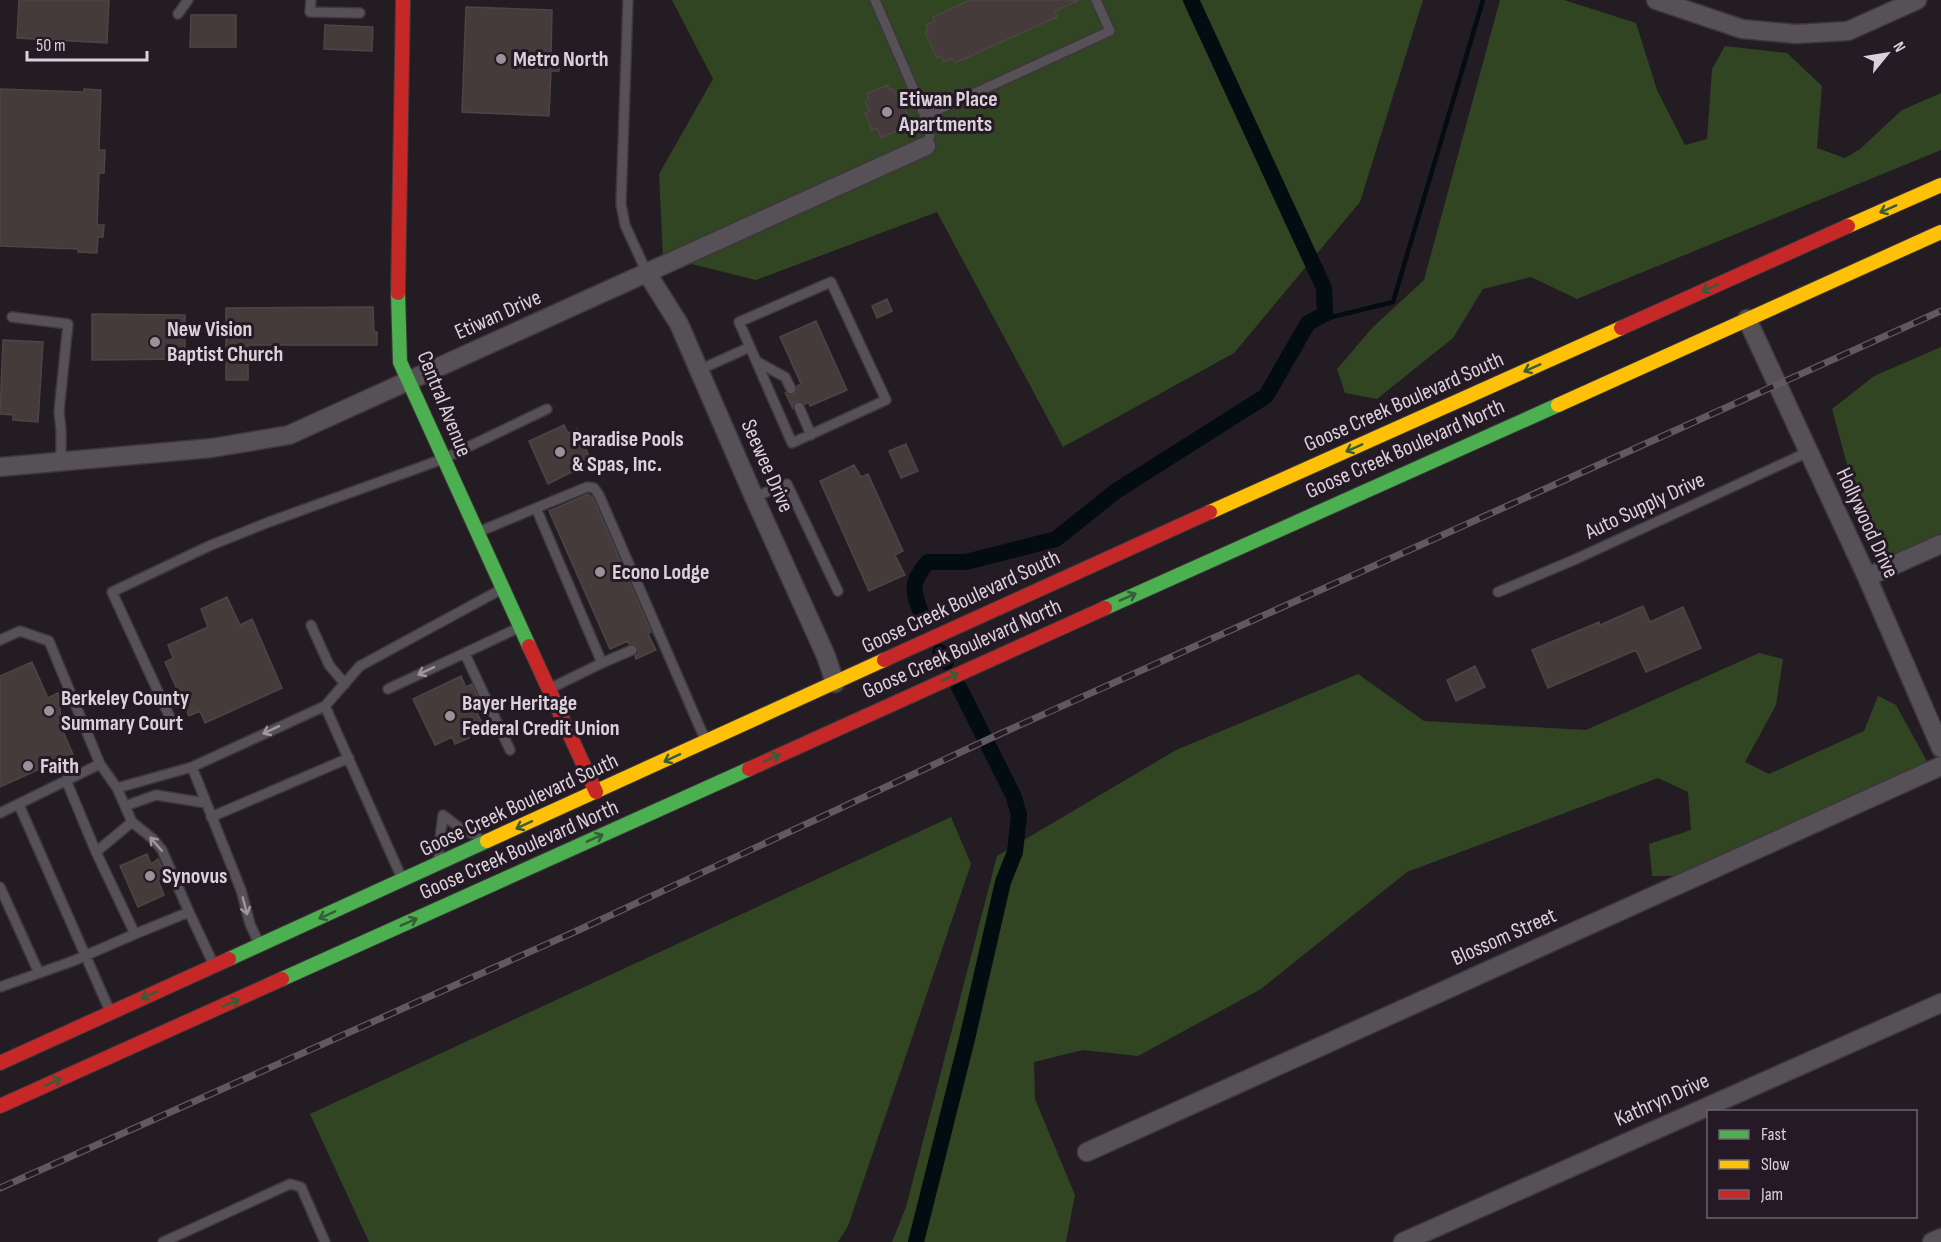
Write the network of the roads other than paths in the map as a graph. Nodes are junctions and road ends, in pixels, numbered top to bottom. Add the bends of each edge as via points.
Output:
1 (188, 0) edge
2 (311, 0) edge
3 (403, 0) edge
4 (628, 0) edge
5 (875, 0) edge
6 (1096, 0) edge
7 (1656, 0) edge
8 (1917, 0) edge
9 (360, 13) dead end
10 (178, 14) dead end
11 (925, 116) junction
12 (926, 146) joint
13 (1941, 185) edge
14 (1941, 232) edge
15 (1817, 240) junction
16 (647, 273) junction
17 (1769, 275) dead end
18 (1754, 300) dead end
19 (1722, 314) dead end
20 (1681, 315) dead end
21 (12, 317) dead end
22 (1747, 319) junction
23 (1630, 324) junction
24 (750, 348) junction
25 (756, 361) junction
26 (699, 370) junction
27 (408, 382) junction
28 (791, 389) dead end
29 (799, 407) dead end
30 (547, 409) dead end
31 (811, 435) junction
32 (1808, 452) junction
33 (443, 459) junction
34 (61, 461) junction
35 (0, 467) edge
36 (754, 497) junction
37 (536, 508) junction
38 (477, 533) junction
39 (1941, 544) edge
40 (1867, 577) junction
41 (502, 589) junction
42 (838, 591) dead end
43 (1498, 592) dead end
44 (311, 626) dead end
45 (520, 627) junction
46 (0, 640) edge
47 (632, 650) dead end
48 (465, 654) junction
49 (602, 663) junction
50 (836, 683) junction
51 (345, 684) junction
52 (388, 689) dead end
53 (549, 689) junction
54 (325, 706) junction
55 (173, 724) dead end
56 (706, 742) junction
57 (1941, 748) edge
58 (510, 750) dead end
59 (349, 758) junction
60 (100, 764) junction
61 (1941, 766) edge
62 (192, 767) junction
63 (66, 780) junction
64 (117, 788) junction
65 (596, 792) junction
66 (691, 795) junction
67 (609, 800) dead end
68 (206, 803) junction
69 (19, 805) junction
70 (125, 806) junction
71 (633, 806) dead end
72 (590, 808) dead end
73 (0, 813) edge
74 (211, 817) junction
75 (132, 822) junction
76 (571, 834) dead end
77 (490, 841) junction
78 (96, 852) junction
79 (542, 863) junction
80 (435, 866) junction
81 (402, 881) junction
82 (0, 888) edge
83 (189, 912) junction
84 (135, 934) junction
85 (260, 945) junction
86 (86, 956) junction
87 (214, 965) junction
88 (39, 974) junction
89 (0, 987) edge
90 (1941, 1003) edge
91 (111, 1012) junction
92 (0, 1063) edge
93 (0, 1106) edge
94 (1087, 1152) dead end
95 (1941, 1238) edge
96 (163, 1242) edge
97 (325, 1242) edge
98 (1403, 1242) edge
99 (1932, 1242) edge

1 - 10 lane
2 - 9 lane via 310,12
3 - 27 main road, Central Avenue via 398,287 400,362
4 - 16 lane via 621,204 625,225
5 - 11 lane
6 - 11 lane via 1110,31
7 - 8 street via 1742,30 1796,34 1848,31
11 - 12 lane via 930,135
12 - 16 street, Etiwan Drive
13 -> 15 main road, Goose Creek Boulevard South
14 - 22 main road, Goose Creek Boulevard North
15 - 17 main road
15 -> 23 main road, Goose Creek Boulevard South
16 - 26 street, Seewee Drive via 679,324
16 - 27 street, Etiwan Drive
18 - 22 main road
19 - 22 main road
20 - 23 main road
21 - 34 lane via 68,324 59,411
22 - 32 street, Hollywood Drive
66 -> 22 main road, Goose Creek Boulevard North
23 -> 50 main road, Goose Creek Boulevard South
24 - 25 lane
24 - 26 lane
24 - 31 lane via 739,322 831,282 886,400
25 - 28 lane via 785,377
25 - 31 lane via 792,443
26 - 36 street, Seewee Drive
27 - 33 main road, Central Avenue
27 - 34 street, Etiwan Drive via 289,435 212,448
29 - 31 lane
30 - 33 lane
32 - 40 street, Hollywood Drive
32 - 43 lane, Auto Supply Drive
33 - 38 main road, Central Avenue
33 - 55 lane via 266,523 112,592
34 - 35 street, Etiwan Drive
36 - 42 lane via 787,484
36 - 50 street, Seewee Drive
37 - 38 lane
37 - 49 lane
37 - 56 lane via 587,487 594,488 656,639
38 - 41 main road, Central Avenue
39 - 40 street
40 - 57 street, Hollywood Drive
41 - 45 main road, Central Avenue
41 - 51 lane via 360,666
44 - 51 lane via 329,665
45 - 48 lane
45 - 53 main road, Central Avenue
46 - 60 lane via 20,631 49,640
47 - 49 lane
48 -> 52 lane
48 - 58 lane
49 - 53 lane
50 - 56 main road, Goose Creek Boulevard South
51 - 54 lane
53 - 65 main road, Central Avenue
54 - 59 lane
54 -> 62 lane
56 -> 65 main road, Goose Creek Boulevard South
59 - 74 lane
59 - 81 lane
60 - 63 lane
60 - 64 lane
61 - 94 street, Blossom Street
62 - 64 lane
62 - 68 lane
63 - 69 lane
63 - 78 lane
64 - 70 lane
65 - 67 main road
65 - 72 main road
65 -> 77 main road, Goose Creek Boulevard South
66 - 71 main road
79 -> 66 main road, Goose Creek Boulevard North
68 - 70 lane via 156,795
68 - 74 lane
69 - 73 lane
69 - 86 lane
70 - 75 lane
74 -> 85 lane
75 - 78 lane
83 -> 75 lane via 162,850
76 - 79 main road
77 - 80 main road, Goose Creek Boulevard South
77 - 80 lane via 465,831 443,815
78 - 84 lane
93 -> 79 main road, Goose Creek Boulevard North
80 - 81 main road, Goose Creek Boulevard South
81 -> 85 main road, Goose Creek Boulevard South
82 - 88 lane
83 - 84 lane
83 - 87 lane
84 - 86 lane
85 - 87 main road, Goose Creek Boulevard South
86 - 88 lane
86 - 91 lane
87 -> 91 main road, Goose Creek Boulevard South
88 - 89 lane
90 - 98 street, Kathryn Drive
91 - 92 main road, Goose Creek Boulevard South
95 - 99 street
96 - 97 lane via 290,1184 301,1187

